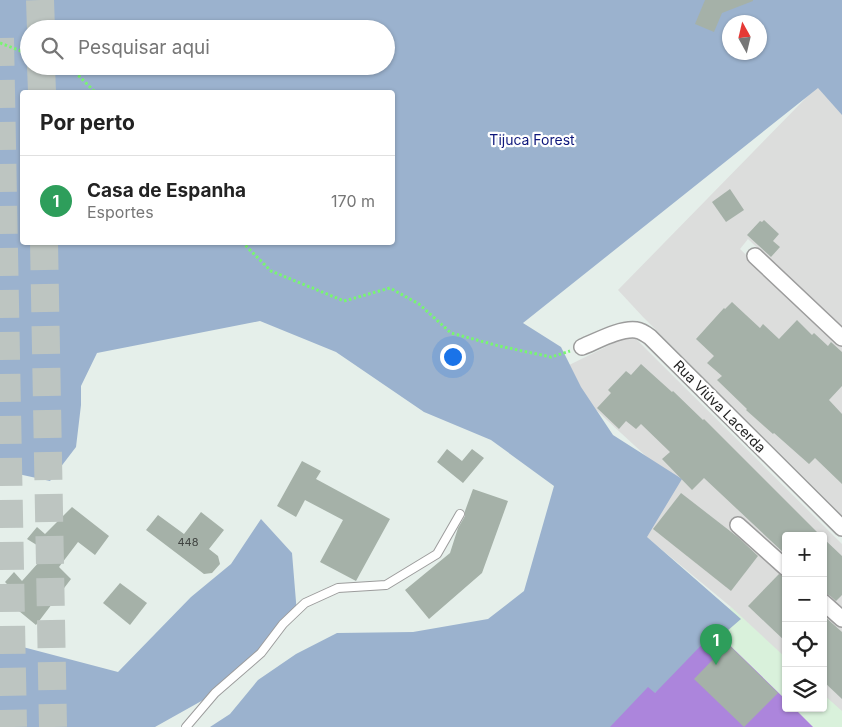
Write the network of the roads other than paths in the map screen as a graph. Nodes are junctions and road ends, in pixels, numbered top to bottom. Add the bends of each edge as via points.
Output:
1 (755, 256) dead end
2 (842, 338) edge
3 (582, 348) road end
4 (460, 514) dead end
5 (738, 525) dead end
6 (842, 528) edge
7 (782, 564) edge
8 (827, 606) edge
9 (842, 619) edge
10 (186, 727) edge

1 - 2 street
3 - 6 street, Rua Viúva Lacerda via 620,331 634,330 650,337
4 - 10 lane via 437,554 386,584 338,588 306,603 283,624 261,653 215,693
5 - 7 street
8 - 9 street

